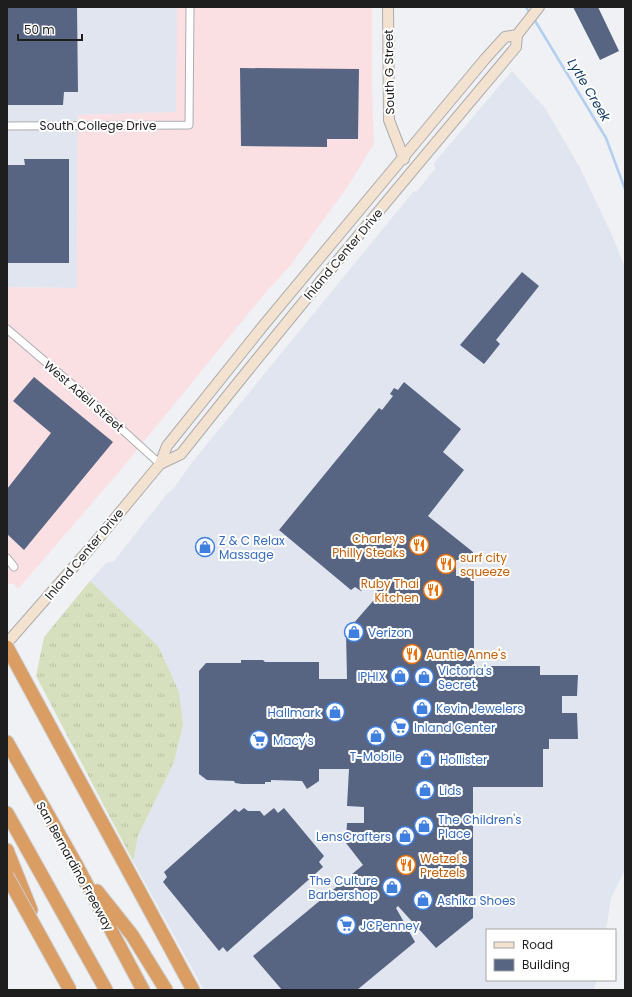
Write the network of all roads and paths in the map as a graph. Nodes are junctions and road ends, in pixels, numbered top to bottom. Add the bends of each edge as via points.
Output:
1 (190, 7) edge
2 (388, 7) edge
3 (539, 7) edge
4 (516, 35) junction
5 (7, 126) edge
6 (404, 159) junction
7 (7, 329) edge
8 (160, 464) junction
9 (7, 558) edge
10 (14, 567) dead end
11 (7, 643) edge
12 (7, 647) edge
13 (7, 742) edge
14 (7, 813) edge
15 (7, 850) edge
16 (77, 866) junction
17 (7, 876) edge
18 (62, 990) edge
19 (70, 990) edge
20 (106, 990) edge
21 (143, 990) edge
22 (166, 990) edge
23 (193, 990) edge

1 - 5 street, South College Drive via 189,125
2 - 6 main road, South G Street via 389,120
3 - 4 main road, Inland Center Drive
4 - 6 main road, Inland Center Drive via 505,37
4 - 8 main road, Inland Center Drive via 516,47 180,454
6 - 8 main road, Inland Center Drive via 248,344 168,446
7 - 8 street, West Adell Street
8 - 11 main road, Inland Center Drive
9 - 10 street
12 - 23 highway
13 - 16 highway, San Bernardino Freeway
14 - 20 highway
15 - 18 highway
16 - 21 highway, San Bernardino Freeway
16 - 22 highway via 132,935
17 - 19 highway, bridge

